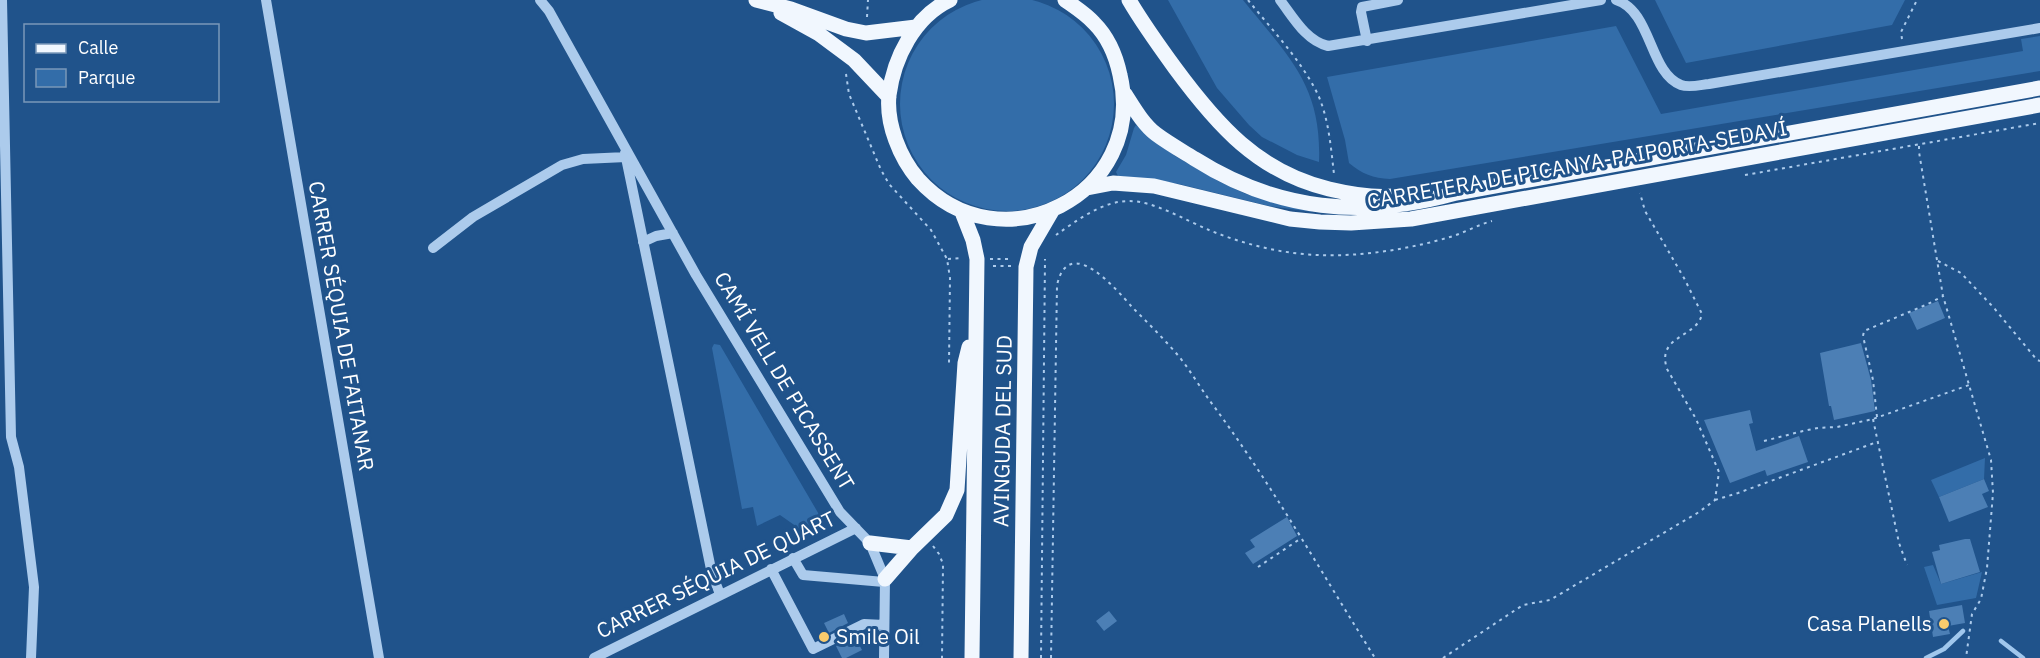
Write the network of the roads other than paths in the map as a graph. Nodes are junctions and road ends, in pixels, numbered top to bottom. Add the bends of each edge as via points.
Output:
1 (2, 0) edge
2 (266, 0) edge
3 (540, 0) edge
4 (950, 0) edge
5 (1065, 0) edge
6 (1129, 0) edge
7 (1280, 0) edge
8 (1398, 0) edge
9 (1601, 0) edge
10 (1616, 0) edge
11 (761, 2) edge
12 (1582, 2) edge
13 (916, 27) junction
14 (2039, 28) edge
15 (1367, 41) junction
16 (2040, 80) edge
17 (2040, 88) edge
18 (2014, 93) junction
19 (1125, 94) junction
20 (889, 98) junction
21 (2040, 105) edge
22 (624, 144) junction
23 (626, 157) junction
24 (1087, 188) junction
25 (1455, 193) junction
26 (1052, 211) junction
27 (962, 212) junction
28 (673, 233) junction
29 (643, 242) junction
30 (433, 248) dead end
31 (976, 315) junction
32 (856, 528) junction
33 (870, 543) junction
34 (912, 548) junction
35 (793, 558) junction
36 (771, 569) junction
37 (885, 581) junction
38 (720, 594) junction
39 (884, 625) junction
40 (31, 658) edge
41 (379, 658) edge
42 (594, 658) edge
43 (885, 658) edge
44 (972, 658) edge
45 (1021, 658) edge

1 - 40 street via 10,437 19,467 34,587
2 - 41 street, CARRER SÉQUIA DE FAITANAR
3 - 22 street, CAMÍ VELL DE PICASSENT
4 - 13 main road
5 - 19 main road via 1095,23 1116,56
6 - 25 main road via 1201,103 1255,156 1284,173 1346,194 1378,198
7 - 15 street via 1315,42 1328,46
8 - 15 street via 1361,9
9 - 12 street
10 - 14 street via 1632,9 1667,74 1686,86
11 - 13 main road via 866,33
11 - 20 main road via 819,34 854,60
12 - 15 street
13 - 20 main road via 897,60
16 - 18 main road
17 - 18 main road, CARRETERA DE PICANYA-PAIPORTA-SEDAVÍ
18 - 25 main road, CARRETERA DE PICANYA-PAIPORTA-SEDAVÍ
19 - 24 main road via 1122,126 1112,156
19 - 25 main road, CARRETERA DE PICANYA-PAIPORTA-SEDAVÍ via 1155,133 1215,171 1286,199 1367,208 1422,202
20 - 27 main road via 893,133 907,166 931,193
21 - 24 main road, CARRETERA DE PICANYA-PAIPORTA-SEDAVÍ via 1411,219 1351,223 1290,219 1154,186 1113,183
22 - 23 street, CAMÍ VELL DE PICASSENT
22 - 28 street, CAMÍ VELL DE PICASSENT
23 - 29 street, CAMÍ VELL DE PICASSENT
23 - 30 street via 583,159 562,165 473,216
24 - 26 main road
26 - 27 main road via 1022,219 992,219
26 - 45 main road, AVINGUDA DEL SUD via 1031,247 1026,267
27 - 31 main road, AVINGUDA DEL SUD via 977,259
28 - 29 street
28 - 32 street, CAMÍ VELL DE PICASSENT via 840,512
29 - 38 street, CAMÍ VELL DE PICASSENT via 712,574
31 - 34 main road via 965,363 957,490 946,515
31 - 44 main road, AVINGUDA DEL SUD
32 - 33 street, CAMÍ VELL DE PICASSENT
32 - 35 street, CARRER SÉQUIA DE QUART
33 - 34 main road
33 - 37 street
34 - 37 main road
35 - 36 street, CARRER SÉQUIA DE QUART
35 - 37 street via 803,575
36 - 38 street, CARRER SÉQUIA DE QUART
36 - 39 street via 813,650 864,624
37 - 39 street
38 - 42 street, CARRER SÉQUIA DE QUART
39 - 43 street

